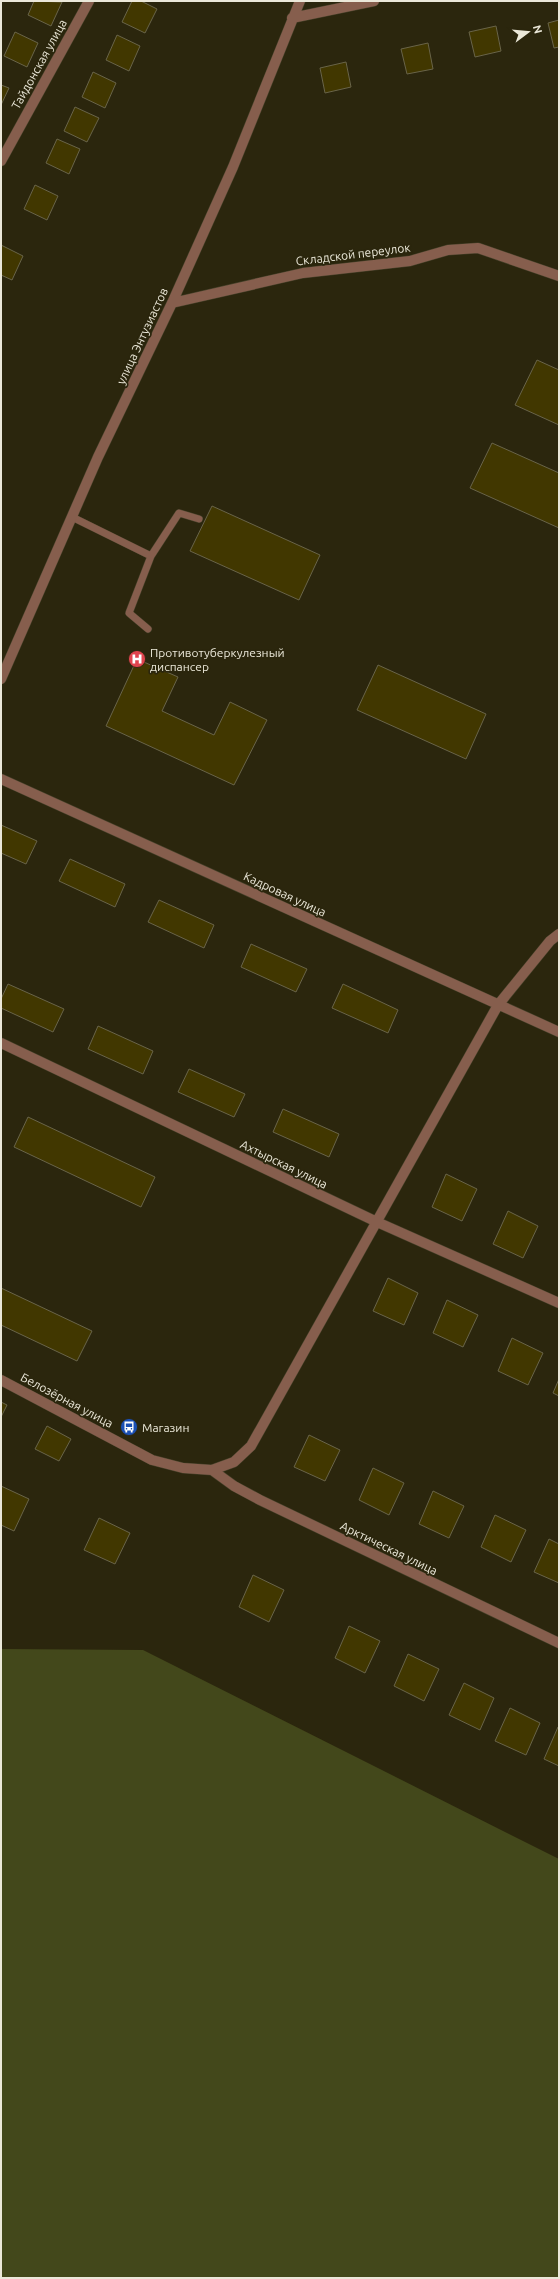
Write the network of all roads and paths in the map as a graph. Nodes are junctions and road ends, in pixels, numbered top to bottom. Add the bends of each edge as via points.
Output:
1 (89, 1) edge
2 (300, 1) edge
3 (374, 1) edge
4 (292, 18) junction
5 (1, 161) edge
6 (559, 276) edge
7 (172, 303) junction
8 (72, 518) junction
9 (199, 519) dead end
10 (151, 556) junction
11 (148, 629) dead end
12 (1, 679) edge
13 (1, 779) edge
14 (559, 934) edge
15 (498, 1005) junction
16 (559, 1032) edge
17 (1, 1043) edge
18 (377, 1222) junction
19 (559, 1303) edge
20 (1, 1380) edge
21 (212, 1470) junction
22 (559, 1643) edge

1 - 5 street, Тайдонская улица
2 - 4 street, улица Энтузиастов
3 - 4 street
4 - 7 street, улица Энтузиастов via 233,167
6 - 7 street, Складской переулок via 478,248 448,250 410,261 303,272
7 - 8 street, улица Энтузиастов via 98,457
8 - 10 lane
8 - 12 street, улица Энтузиастов
9 - 10 lane via 179,513
10 - 11 lane via 129,613
13 - 15 street, Кадровая улица
14 - 15 street via 550,941
15 - 16 street, Кадровая улица
15 - 18 street
17 - 18 street, Ахтырская улица
18 - 19 street, Ахтырская улица
18 - 21 street via 251,1446 234,1462
20 - 21 street, Белозёрная улица via 152,1460 183,1468
21 - 22 street, Арктическая улица via 260,1500

